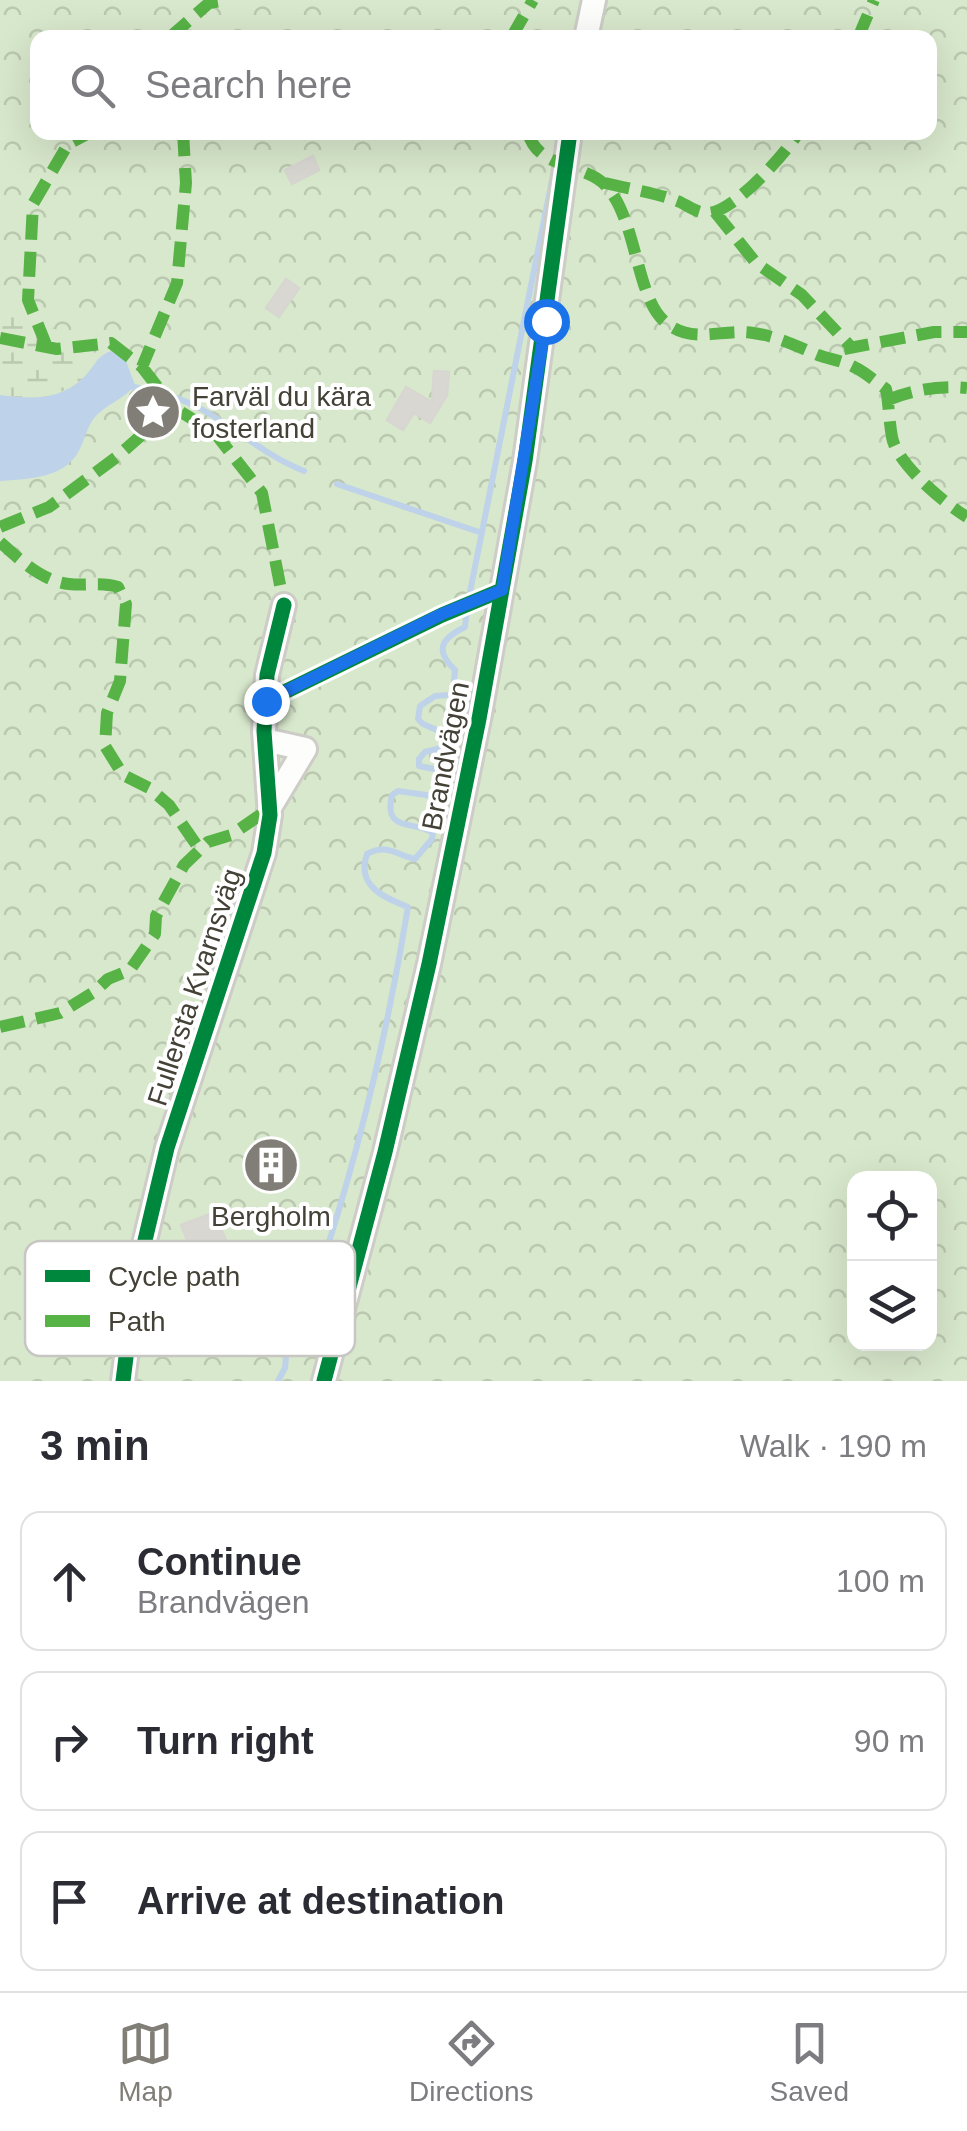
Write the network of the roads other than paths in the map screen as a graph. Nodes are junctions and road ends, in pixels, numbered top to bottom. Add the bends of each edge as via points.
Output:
1 (594, 0) edge
2 (588, 30) edge
3 (569, 140) edge
4 (284, 606) dead end
5 (265, 740) junction
6 (270, 809) junction
7 (145, 1241) edge
8 (355, 1265) edge
9 (127, 1356) edge
10 (331, 1356) edge
11 (124, 1381) edge
12 (324, 1381) edge

1 - 2 street
3 - 8 street, Brandvägen via 525,461 479,719 429,964
4 - 5 street, Fullersta Kvarnsväg via 268,675
5 - 6 street, Fullersta Kvarnsväg
5 - 6 street via 306,750
6 - 7 street, Fullersta Kvarnsväg via 264,853 167,1148
9 - 11 street, Fullersta Kvarnsväg
10 - 12 street, Brandvägen

